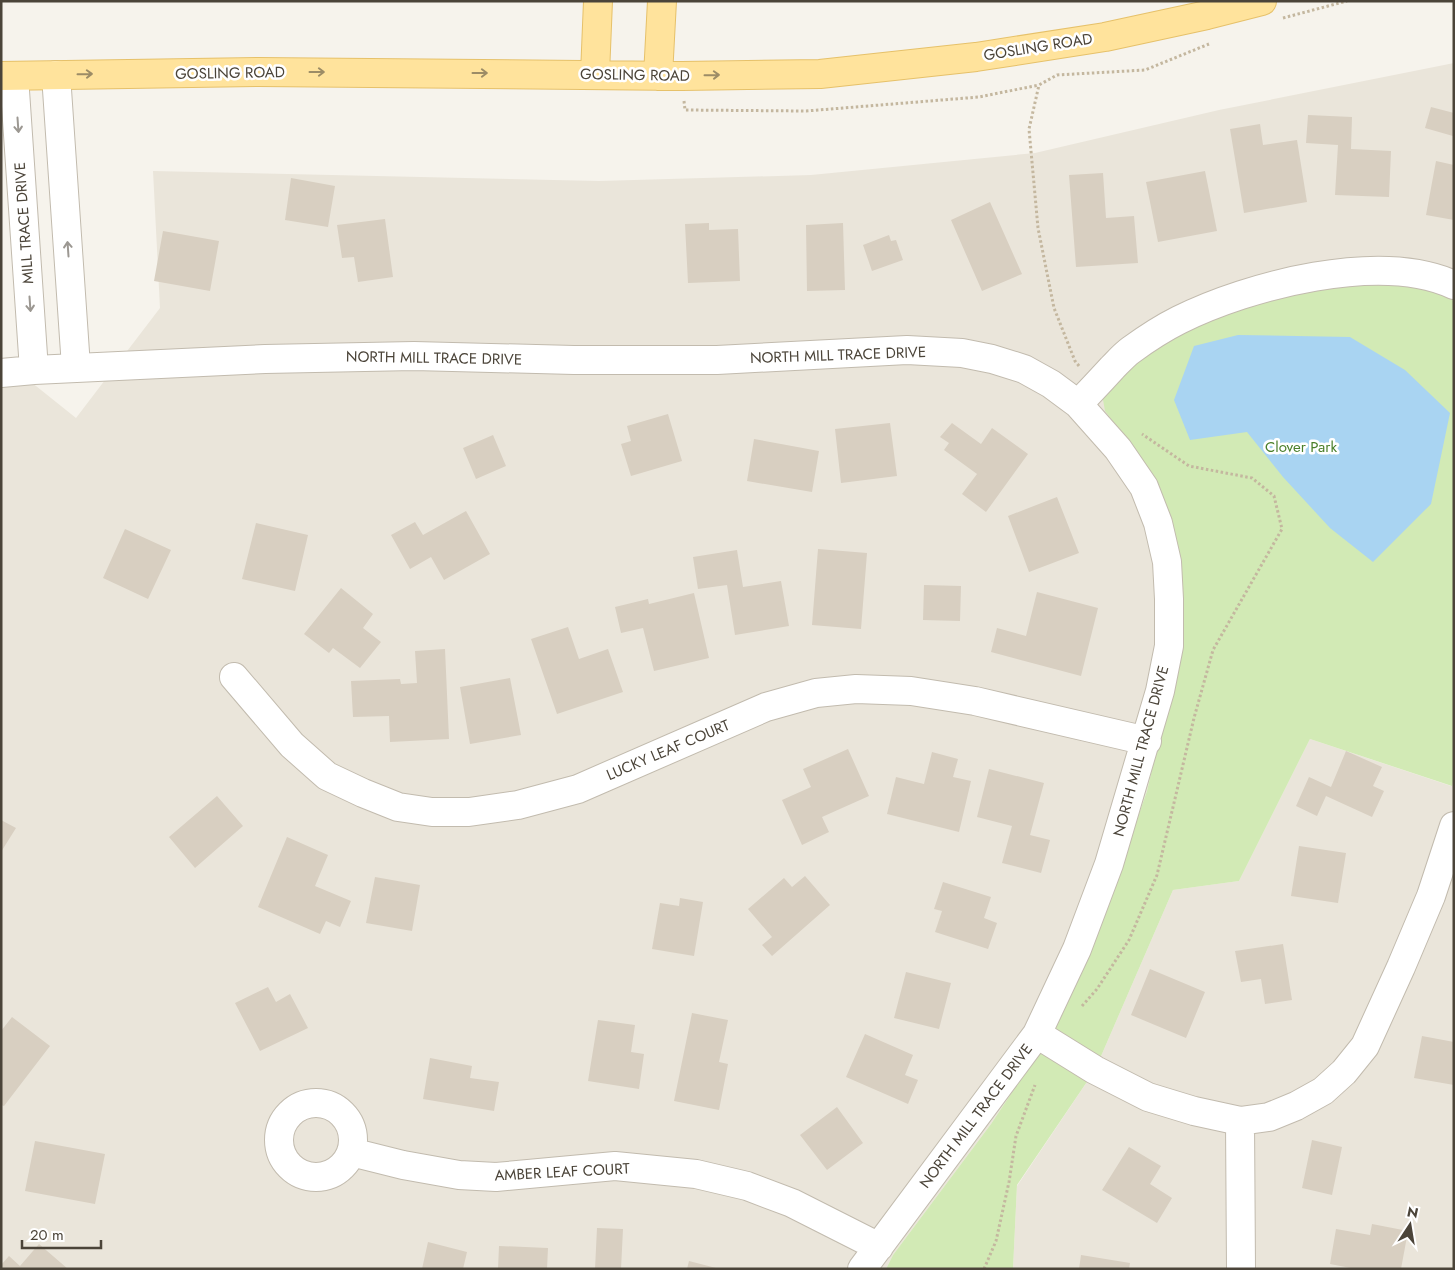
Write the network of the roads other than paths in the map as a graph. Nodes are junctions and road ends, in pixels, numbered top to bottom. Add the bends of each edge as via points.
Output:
1 (598, 1) edge
2 (662, 1) edge
3 (1262, 1) edge
4 (1207, 8) edge
5 (595, 74) junction
6 (56, 75) junction
7 (8, 76) edge
8 (670, 76) junction
9 (1454, 285) edge
10 (76, 367) junction
11 (34, 370) junction
12 (1, 373) edge
13 (1078, 404) junction
14 (234, 677) dead end
15 (1147, 741) junction
16 (1454, 826) edge
17 (1037, 1034) junction
18 (1240, 1121) junction
19 (351, 1152) dead end
20 (879, 1247) junction
21 (862, 1269) edge
22 (1241, 1269) edge

1 - 5 main road
2 - 8 main road
3 - 4 main road, GOSLING ROAD
8 -> 4 main road, GOSLING ROAD via 820,74 976,57 1105,36
6 -> 5 main road, GOSLING ROAD via 259,72
5 - 8 main road, GOSLING ROAD
6 - 7 main road, GOSLING ROAD
10 -> 6 street
7 -> 11 street, MILL TRACE DRIVE
9 - 13 street via 1418,274 1382,270 1286,282 1233,298 1179,320 1129,351
10 - 11 street, NORTH MILL TRACE DRIVE
10 - 13 street, NORTH MILL TRACE DRIVE via 414,356 717,360 907,350 962,353 992,359 1052,384
11 - 12 street, NORTH MILL TRACE DRIVE
13 - 15 street, NORTH MILL TRACE DRIVE via 1118,450 1144,487 1158,524 1167,562 1169,646
14 - 15 street, LUCKY LEAF COURT via 292,745 327,776 398,807 432,812 469,812 518,805 578,789 766,707 816,692 856,689 911,691 975,701
15 - 17 street, NORTH MILL TRACE DRIVE via 1109,864 1076,949
16 - 18 street via 1431,896 1365,1046 1323,1091 1269,1117
17 - 18 street via 1095,1070 1148,1097
17 - 20 street, NORTH MILL TRACE DRIVE
18 - 22 street
19 - 20 street, AMBER LEAF COURT via 459,1176 496,1177 615,1166 696,1174 747,1186 792,1203
20 - 21 street, NORTH MILL TRACE DRIVE

